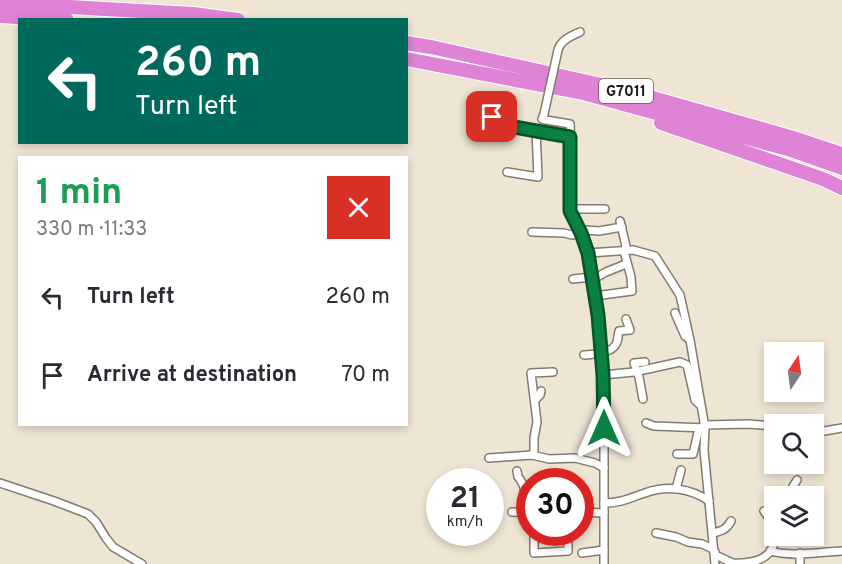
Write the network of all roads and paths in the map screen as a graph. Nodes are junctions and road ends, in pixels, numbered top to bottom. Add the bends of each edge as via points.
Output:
1 (0, 3) edge
2 (0, 16) edge
3 (34, 18) edge
4 (223, 18) edge
5 (580, 32) dead end
6 (408, 43) edge
7 (408, 59) edge
8 (583, 93) junction
9 (492, 117) dead end
10 (536, 131) junction
11 (570, 137) junction
12 (842, 154) edge
13 (842, 168) edge
14 (507, 172) dead end
15 (842, 188) edge
16 (571, 209) junction
17 (605, 209) dead end
18 (532, 232) dead end
19 (581, 233) junction
20 (624, 251) junction
21 (588, 253) junction
22 (626, 264) junction
23 (573, 279) dead end
24 (592, 279) junction
25 (595, 297) junction
26 (675, 313) dead end
27 (626, 319) dead end
28 (689, 339) dead end
29 (602, 353) junction
30 (584, 355) dead end
31 (645, 362) dead end
32 (638, 371) junction
33 (553, 372) dead end
34 (603, 375) junction
35 (541, 391) dead end
36 (643, 399) dead end
37 (535, 400) junction
38 (701, 406) junction
39 (646, 423) dead end
40 (764, 425) edge
41 (703, 427) junction
42 (842, 428) edge
43 (824, 431) edge
44 (677, 454) dead end
45 (532, 455) junction
46 (489, 458) dead end
47 (604, 468) junction
48 (681, 470) dead end
49 (797, 480) dead end
50 (0, 483) edge
51 (793, 486) edge
52 (676, 489) junction
53 (709, 501) junction
54 (604, 503) junction
55 (594, 513) edge
56 (604, 513) junction
57 (731, 520) dead end
58 (713, 532) junction
59 (656, 533) dead end
60 (534, 546) edge
61 (568, 546) edge
62 (773, 546) edge
63 (604, 550) junction
64 (770, 551) junction
65 (842, 551) edge
66 (582, 553) dead end
67 (800, 553) junction
68 (715, 554) junction
69 (142, 564) edge
70 (603, 564) edge
71 (716, 564) edge
72 (800, 564) edge

1 - 4 highway
2 - 3 highway
5 - 11 street, bridge via 560,44 543,119 570,124
6 - 12 highway, G7011 via 628,91
7 - 8 highway, G7011
8 - 13 highway, G7011 via 788,149
8 - 15 highway
9 - 10 street via 503,125
10 - 11 street
10 - 14 street via 538,177
11 - 16 street
16 - 17 street
16 - 19 street
18 - 19 street
19 - 20 street via 621,224
19 - 21 street
20 - 21 street
20 - 22 street
20 - 38 street via 655,256 680,295
21 - 24 street
22 - 24 street
22 - 25 street via 632,291
23 - 24 street
24 - 25 street
25 - 29 street
26 - 28 street
27 - 29 street via 630,330 618,332 617,343
29 - 30 street
29 - 34 street
31 - 32 street via 634,363
32 - 34 street
32 - 36 street
32 - 38 street via 680,362 687,365
33 - 37 street via 531,373
34 - 47 street
35 - 37 street
37 - 45 street via 537,422
38 - 41 street
39 - 41 street
40 - 41 street
41 - 44 street via 693,454
41 - 53 street
42 - 43 street
45 - 46 street
45 - 47 street via 575,458
47 - 54 street
48 - 52 street
49 - 51 street
50 - 69 street via 88,514 113,547
52 - 53 street
52 - 54 street via 654,490
53 - 58 street
54 - 56 street
55 - 56 street
56 - 63 street
57 - 58 street via 724,530
58 - 68 street
59 - 68 street via 702,544
60 - 61 street via 534,553 568,551
62 - 64 street
63 - 66 street
63 - 70 street
64 - 67 street
64 - 68 street via 747,563 733,563
65 - 67 street
67 - 72 street
68 - 71 street

